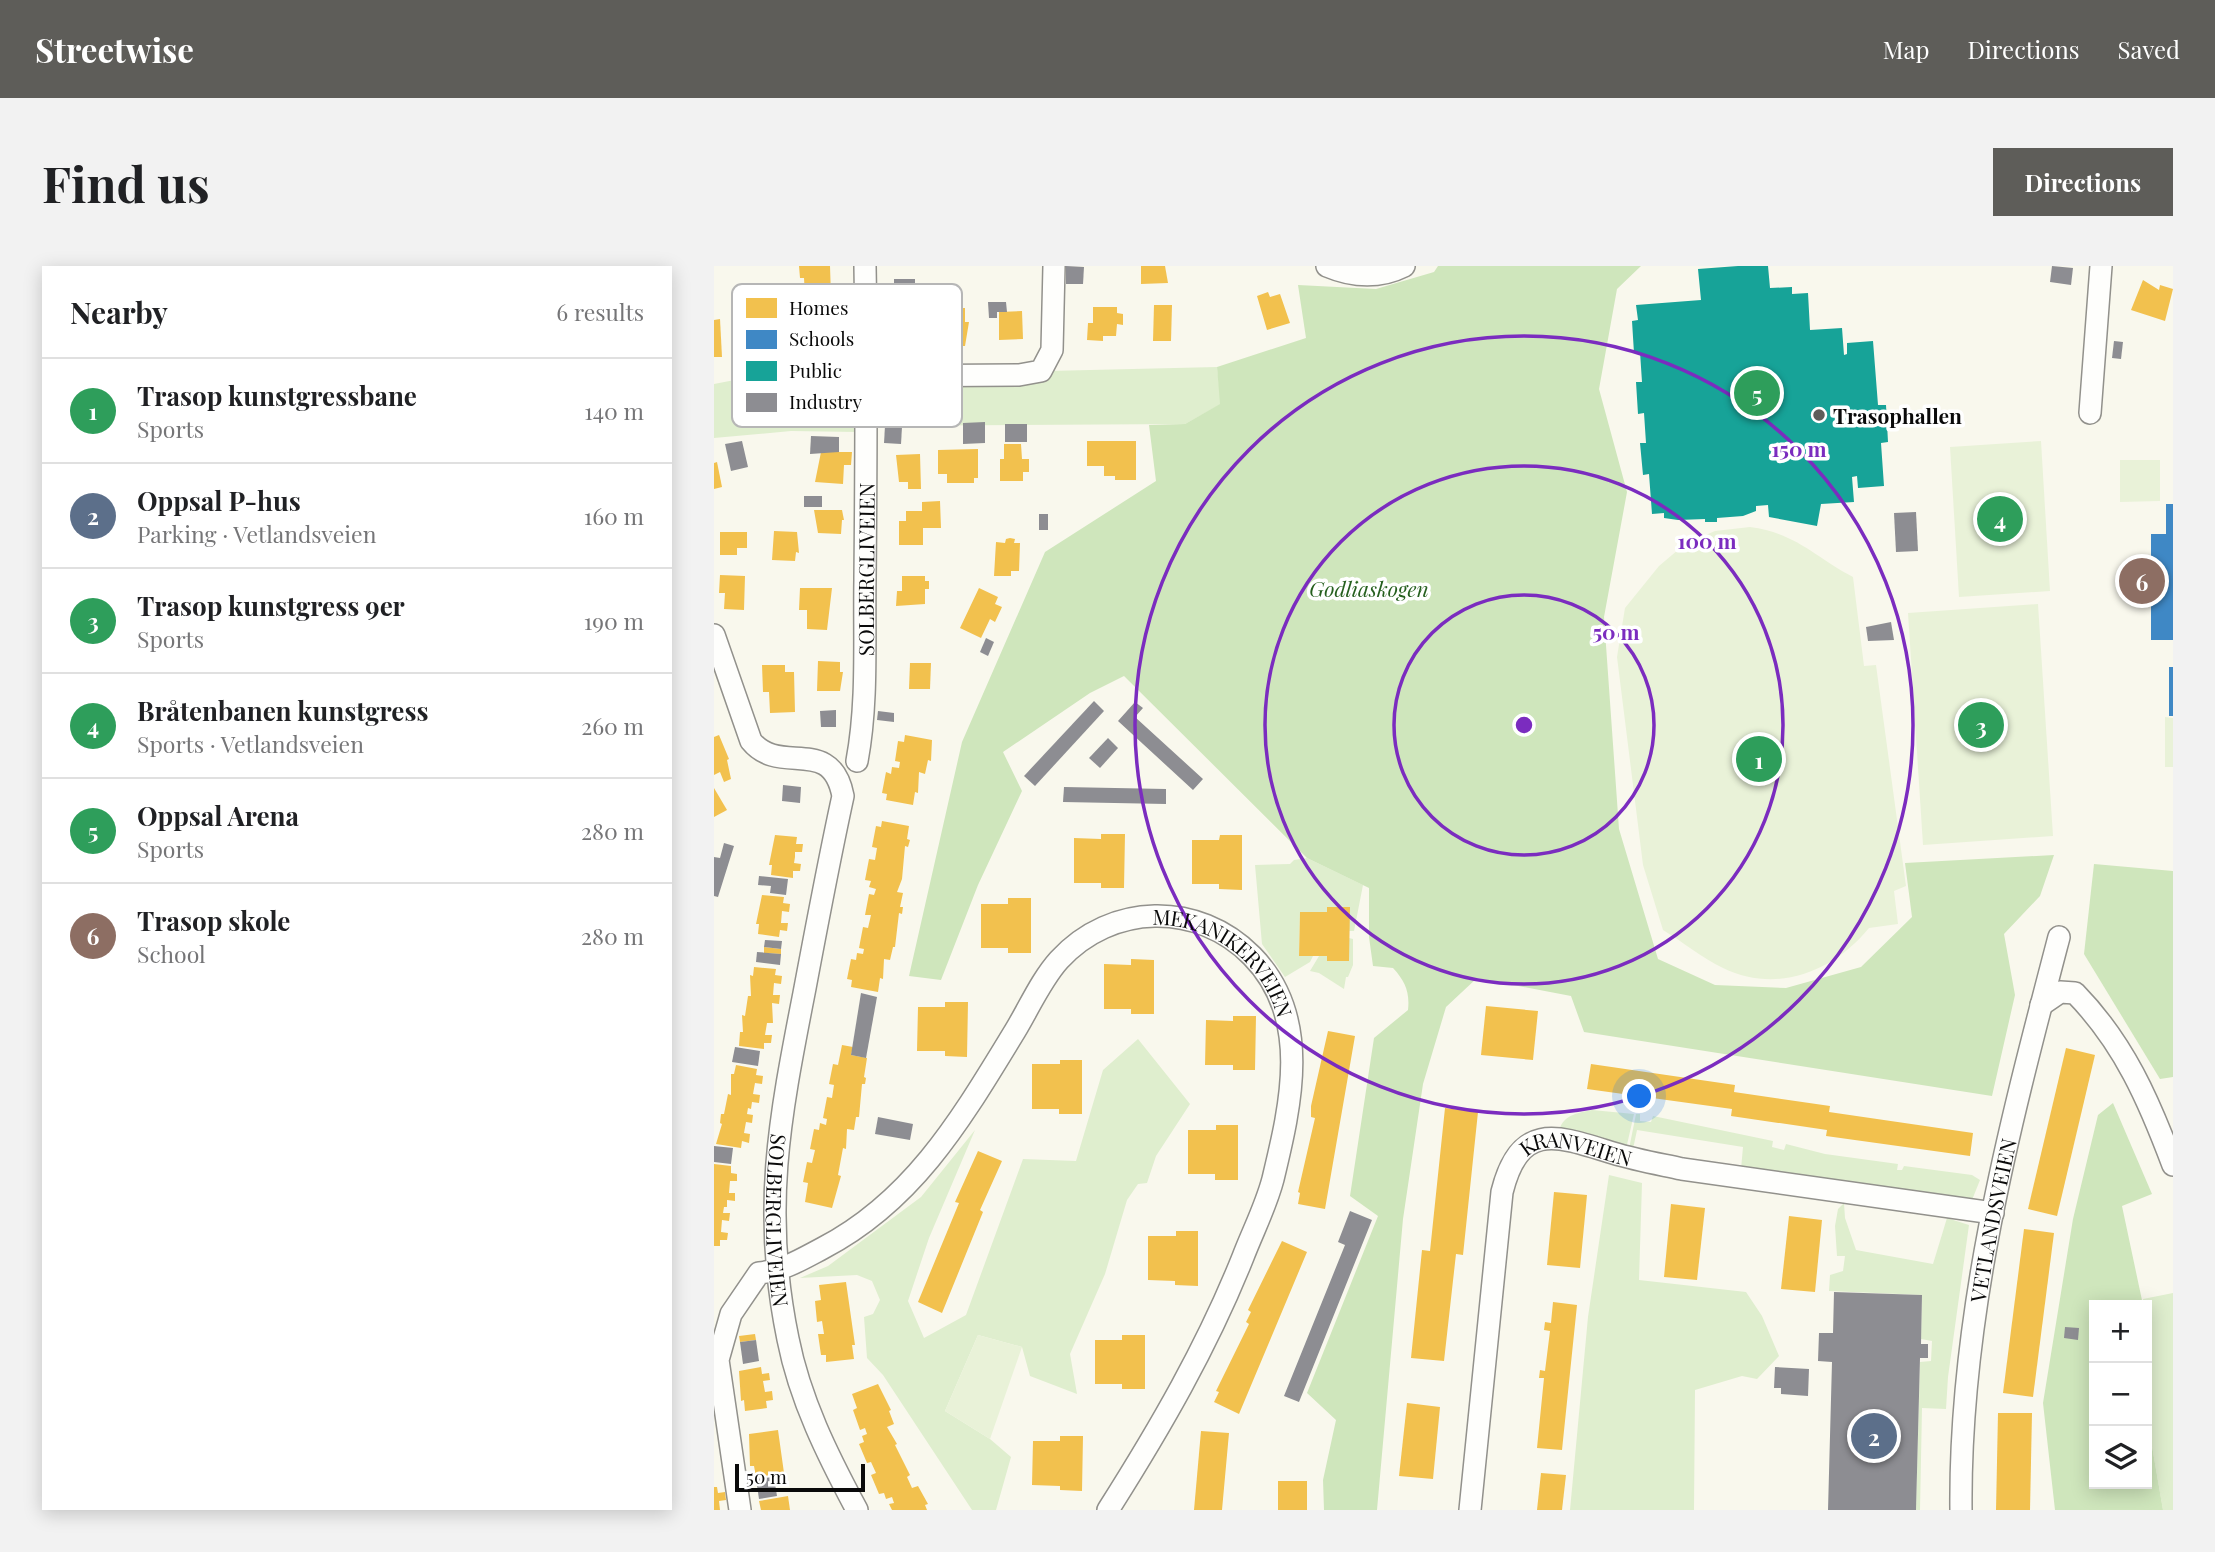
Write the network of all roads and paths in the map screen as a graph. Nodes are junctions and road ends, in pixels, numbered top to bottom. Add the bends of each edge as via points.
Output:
1 (865, 266) edge
2 (1054, 266) edge
3 (1327, 266) edge
4 (1404, 266) edge
5 (2101, 266) edge
6 (866, 284) edge
7 (962, 375) edge
8 (2090, 413) dead end
9 (868, 427) edge
10 (714, 635) edge
11 (857, 761) dead end
12 (2059, 937) dead end
13 (2041, 1005) junction
14 (2173, 1165) edge
15 (1993, 1213) junction
16 (778, 1272) junction
17 (1115, 1508) edge
18 (740, 1510) edge
19 (858, 1510) edge
20 (1470, 1510) edge
21 (1961, 1510) edge

1 - 6 street, SOLBERGLIVEIEN
2 - 7 street via 1052,350 1041,371
3 - 4 street via 1363,276
5 - 8 street
9 - 11 street, SOLBERGLIVEIEN via 862,724
10 - 16 street, SOLBERGLIVEIEN via 758,750 826,765 839,778 843,796 779,1121 773,1196
12 - 13 street, VETLANDSVEIEN
13 - 14 street via 2060,992 2075,993 2096,1013 2143,1089
13 - 15 street, VETLANDSVEIEN
15 - 20 street, KRANVEIEN via 1682,1169 1565,1138 1536,1142 1513,1162 1503,1192
15 - 21 street, VETLANDSVEIEN via 1965,1393
16 - 17 street, MEKANIKERVEIEN via 838,1240 876,1213 919,1172 949,1138 1046,978 1070,949 1132,917 1178,915 1224,934 1260,964 1280,992 1291,1027 1288,1106 1268,1196 1217,1323
16 - 18 street, MEKANIKERVEIEN via 759,1273 738,1302 718,1360
16 - 19 street, SOLBERGLIVEIEN via 799,1378 816,1427

